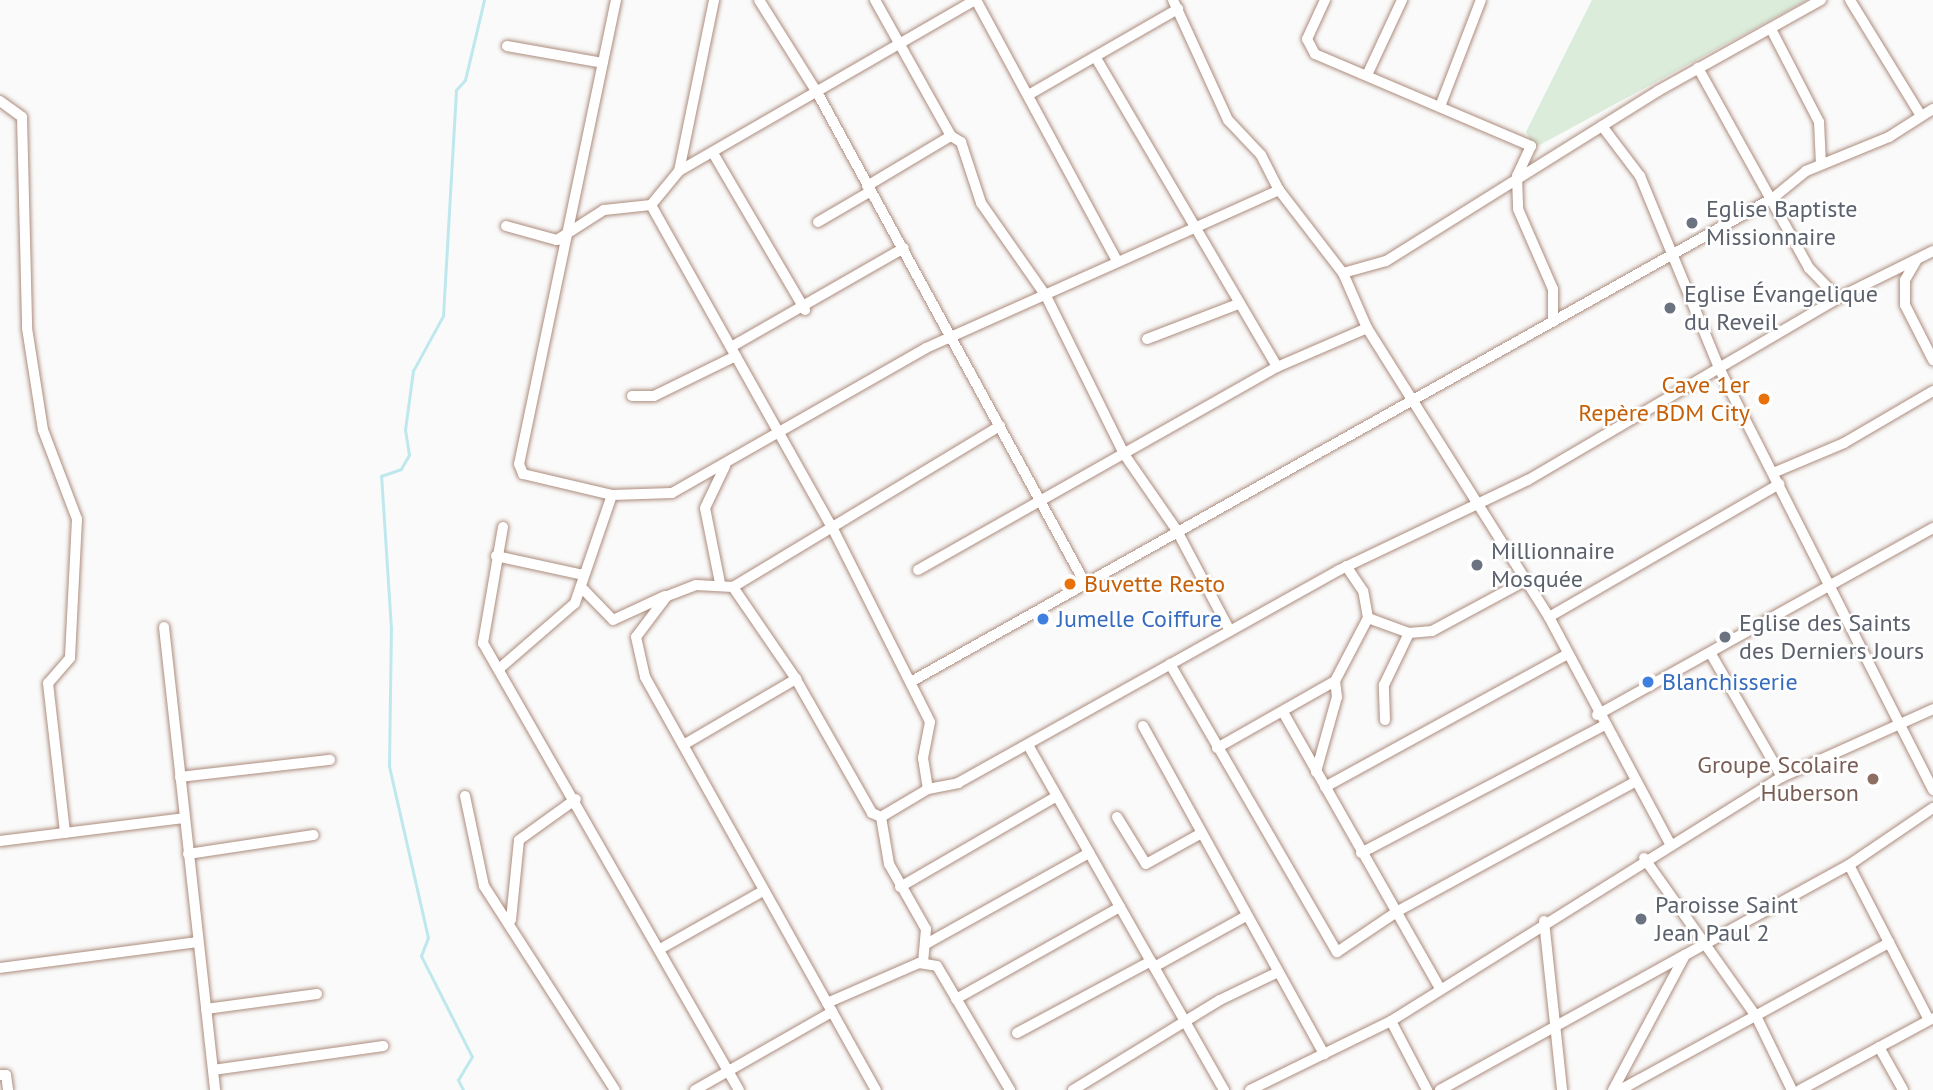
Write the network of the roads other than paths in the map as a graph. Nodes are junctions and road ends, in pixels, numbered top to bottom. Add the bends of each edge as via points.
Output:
1 (616, 0) edge
2 (759, 0) edge
3 (875, 0) edge
4 (975, 0) edge
5 (1325, 0) edge
6 (1402, 0) edge
7 (1481, 0) edge
8 (1821, 0) edge
9 (1850, 0) edge
10 (714, 3) edge
11 (1175, 4) edge
12 (1771, 29) junction
13 (507, 46) dead end
14 (900, 48) junction
15 (1096, 58) junction
16 (603, 63) junction
17 (1698, 68) junction
18 (1368, 73) junction
19 (818, 94) junction
20 (1030, 94) junction
21 (0, 101) edge
22 (1441, 104) junction
23 (1933, 109) edge
24 (1921, 116) junction
25 (1602, 127) junction
26 (951, 136) junction
27 (713, 153) junction
28 (1821, 164) junction
29 (679, 171) junction
30 (1517, 176) junction
31 (869, 189) junction
32 (1279, 190) junction
33 (1773, 198) junction
34 (651, 205) junction
35 (818, 222) dead end
36 (506, 226) dead end
37 (1191, 227) junction
38 (569, 235) junction
39 (904, 248) junction
40 (1933, 251) edge
41 (1670, 256) junction
42 (1116, 259) junction
43 (1916, 261) junction
44 (1343, 273) junction
45 (1046, 296) junction
46 (1838, 298) junction
47 (1238, 304) junction
48 (805, 310) junction
49 (1552, 322) junction
50 (1367, 328) junction
51 (951, 338) junction
52 (1147, 339) dead end
53 (734, 351) junction
54 (1933, 360) edge
55 (1277, 367) junction
56 (1720, 370) junction
57 (1933, 391) edge
58 (632, 396) dead end
59 (1414, 402) junction
60 (1000, 426) junction
61 (779, 432) junction
62 (1124, 454) junction
63 (726, 465) junction
64 (1773, 473) junction
65 (1779, 484) junction
66 (612, 495) junction
67 (1041, 503) junction
68 (1476, 504) junction
69 (503, 527) dead end
70 (832, 527) junction
71 (1933, 528) edge
72 (1176, 529) junction
73 (496, 556) junction
74 (1346, 566) junction
75 (918, 570) dead end
76 (583, 575) junction
77 (1523, 582) junction
78 (720, 583) junction
79 (1086, 585) junction
80 (1832, 585) junction
81 (733, 587) junction
82 (583, 589) junction
83 (667, 596) junction
84 (1549, 617) junction
85 (1368, 618) junction
86 (164, 627) dead end
87 (1230, 631) junction
88 (1409, 633) junction
89 (1568, 654) junction
90 (1712, 654) junction
91 (1170, 664) junction
92 (500, 668) junction
93 (796, 679) junction
94 (914, 680) junction
95 (1335, 681) junction
96 (1933, 709) edge
97 (1283, 712) junction
98 (1385, 720) dead end
99 (1600, 721) junction
100 (1902, 725) junction
101 (1143, 726) dead end
102 (685, 744) junction
103 (1028, 745) junction
104 (1217, 748) junction
105 (330, 760) dead end
106 (1316, 772) junction
107 (180, 777) junction
108 (1782, 777) junction
109 (1635, 782) junction
110 (1325, 787) junction
111 (928, 789) junction
112 (1933, 790) edge
113 (466, 796) dead end
114 (1057, 796) junction
115 (576, 799) junction
116 (1933, 808) edge
117 (881, 817) junction
118 (1117, 817) dead end
119 (184, 818) junction
120 (65, 832) junction
121 (1200, 834) junction
122 (314, 835) dead end
123 (0, 841) edge
124 (1669, 842) junction
125 (1089, 853) junction
126 (1361, 853) junction
127 (188, 854) junction
128 (1644, 858) junction
129 (1849, 865) junction
130 (900, 887) junction
131 (763, 891) junction
132 (1120, 907) junction
133 (1398, 912) junction
134 (1246, 916) junction
135 (511, 920) junction
136 (1544, 921) junction
137 (1706, 940) junction
138 (198, 942) junction
139 (1889, 943) junction
140 (926, 944) junction
141 (660, 949) junction
142 (1685, 955) junction
143 (923, 962) junction
144 (1152, 964) junction
145 (0, 968) edge
146 (1278, 972) junction
147 (1439, 986) junction
148 (317, 994) dead end
149 (956, 999) junction
150 (829, 1008) junction
151 (206, 1009) junction
152 (1756, 1016) junction
153 (1931, 1019) edge
154 (1391, 1021) junction
155 (1187, 1025) junction
156 (1551, 1027) junction
157 (1017, 1033) dead end
158 (383, 1046) dead end
159 (1880, 1047) junction
160 (1324, 1054) junction
161 (213, 1070) junction
162 (727, 1070) junction
163 (0, 1075) edge
164 (8, 1090) edge
165 (215, 1090) edge
166 (615, 1090) edge
167 (695, 1090) edge
168 (739, 1090) edge
169 (876, 1090) edge
170 (1010, 1090) edge
171 (1073, 1090) edge
172 (1224, 1090) edge
173 (1250, 1090) edge
174 (1427, 1090) edge
175 (1440, 1090) edge
176 (1562, 1090) edge
177 (1613, 1090) edge
178 (1620, 1090) edge
179 (1792, 1090) edge
180 (1800, 1090) edge
181 (1903, 1090) edge

1 - 16 street
2 - 19 street
3 - 14 street
4 - 14 street
4 - 20 street
5 - 18 street via 1309,29 1310,50
6 - 18 street
7 - 22 street
8 - 12 street
9 - 24 street
10 - 29 street
11 - 15 street
11 - 32 street via 1228,120 1261,155
12 - 17 street
12 - 28 street via 1819,122
13 - 16 street
14 - 19 street
14 - 26 street
15 - 20 street
15 - 37 street
16 - 38 street
17 - 25 street
17 - 33 street
18 - 22 street
19 - 27 street
19 - 31 street
20 - 42 street
21 - 120 street via 22,117 27,328 43,430 77,519 78,592 70,658 48,684
22 - 30 street via 1531,146
23 - 24 street
24 - 28 street via 1889,137
25 - 30 street
25 - 41 street via 1640,176
26 - 31 street
26 - 45 street via 961,142 981,203 1004,243
27 - 29 street
27 - 48 street
28 - 33 street
29 - 34 street
30 - 44 street via 1386,261
30 - 49 street via 1521,225 1557,303
31 - 35 street
31 - 39 street
32 - 37 street
32 - 44 street
33 - 41 street
33 - 46 street via 1809,268
34 - 38 street via 604,210
34 - 53 street
36 - 38 street via 557,240
37 - 42 street
37 - 47 street
38 - 66 street via 520,470
39 - 48 street
39 - 51 street
40 - 43 street
41 - 49 street
41 - 56 street
42 - 45 street
43 - 46 street
43 - 54 street via 1905,280 1905,305
44 - 50 street
45 - 51 street
45 - 62 street
46 - 56 street
47 - 52 street
47 - 55 street
48 - 53 street
49 - 59 street
50 - 55 street
50 - 59 street
51 - 60 street
51 - 61 street
53 - 58 street via 654,396
53 - 61 street
55 - 62 street
56 - 64 street
56 - 68 street
57 - 64 street via 1844,443
59 - 68 street
59 - 72 street
60 - 67 street
60 - 70 street
61 - 63 street
61 - 70 street
62 - 67 street
62 - 72 street
63 - 66 street via 672,494
63 - 78 street via 705,508
64 - 65 street
65 - 80 street
65 - 84 street
66 - 76 street
67 - 75 street
67 - 79 street
68 - 74 street
68 - 77 street
69 - 73 street
70 - 81 street
70 - 94 street
71 - 80 street
72 - 79 street
72 - 87 street
73 - 76 street
73 - 92 street via 482,630
74 - 85 street via 1363,590
74 - 87 street
76 - 82 street
77 - 84 street
77 - 88 street via 1439,629
78 - 81 street
78 - 83 street
79 - 94 street
80 - 90 street
80 - 100 street
81 - 93 street
82 - 83 street via 613,620
82 - 92 street
83 - 102 street via 635,647 645,677
84 - 89 street
85 - 88 street
85 - 95 street
86 - 107 street
87 - 91 street
88 - 98 street via 1384,685
89 - 99 street
89 - 110 street
90 - 99 street
90 - 108 street
91 - 103 street
91 - 104 street
92 - 115 street
93 - 102 street
93 - 117 street via 872,813
94 - 111 street via 932,729 923,758
95 - 97 street
95 - 106 street via 1337,697
96 - 100 street
97 - 104 street
97 - 106 street
99 - 109 street
99 - 126 street
100 - 108 street
100 - 112 street
101 - 121 street
102 - 131 street
103 - 111 street via 958,783
103 - 114 street
104 - 133 street via 1331,950 1343,952
105 - 107 street
106 - 110 street
107 - 119 street
108 - 124 street
109 - 124 street
109 - 133 street
110 - 126 street
111 - 117 street
113 - 135 street via 484,886
114 - 125 street
114 - 130 street
115 - 135 street via 519,840
115 - 141 street
116 - 129 street
117 - 130 street via 889,864
118 - 121 street via 1146,864
119 - 120 street
119 - 127 street
120 - 123 street
121 - 134 street
122 - 127 street
124 - 128 street
125 - 132 street
125 - 140 street
126 - 133 street
127 - 138 street
128 - 136 street
128 - 137 street
129 - 137 street
129 - 139 street
130 - 140 street via 921,917
131 - 141 street
131 - 150 street
132 - 144 street
132 - 149 street
133 - 147 street
134 - 144 street
134 - 146 street
135 - 166 street
136 - 147 street
136 - 156 street
137 - 142 street
137 - 152 street
138 - 145 street
138 - 151 street
139 - 152 street
139 - 153 street
140 - 143 street
141 - 162 street
142 - 156 street
142 - 177 street
143 - 149 street via 937,966
143 - 150 street
144 - 155 street
144 - 157 street
146 - 155 street via 1220,1000
146 - 160 street
147 - 154 street
148 - 151 street
149 - 170 street
150 - 162 street
150 - 169 street
151 - 161 street
152 - 178 street
152 - 179 street
153 - 159 street
154 - 160 street
154 - 174 street
155 - 171 street
155 - 172 street
156 - 175 street
156 - 176 street
158 - 161 street
159 - 180 street
159 - 181 street
160 - 173 street
161 - 165 street
162 - 167 street
162 - 168 street
163 - 164 street via 6,1074

